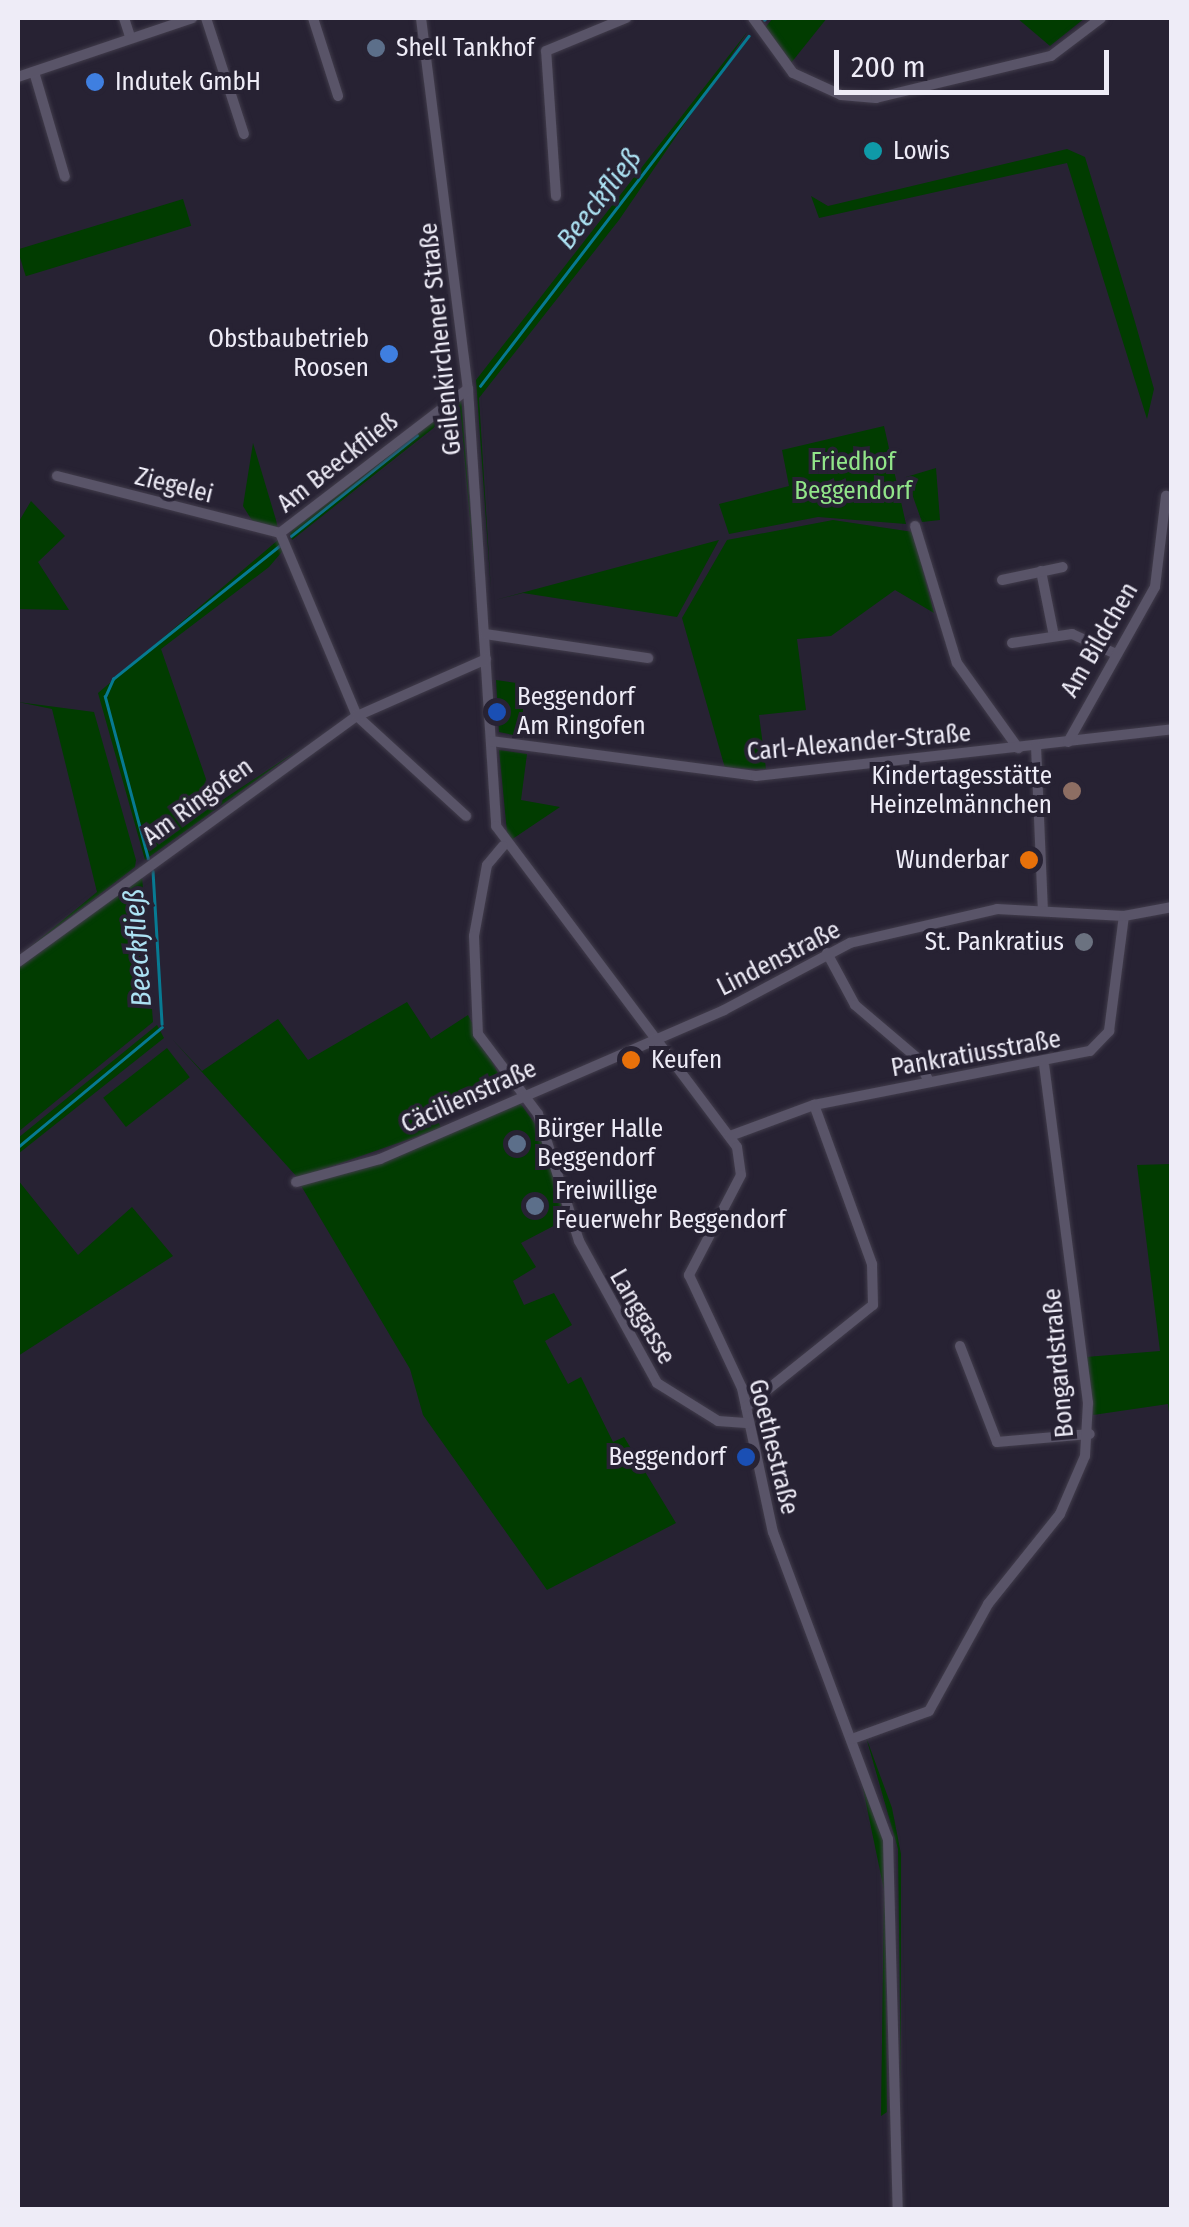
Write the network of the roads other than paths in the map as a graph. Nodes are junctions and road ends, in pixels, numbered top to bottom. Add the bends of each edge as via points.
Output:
1 (124, 18) edge
2 (192, 18) edge
3 (206, 18) edge
4 (313, 18) edge
5 (421, 18) edge
6 (626, 18) edge
7 (752, 18) edge
8 (1101, 18) edge
9 (130, 38) junction
10 (34, 72) junction
11 (18, 77) edge
12 (338, 96) dead end
13 (244, 134) dead end
14 (65, 177) dead end
15 (556, 196) dead end
16 (468, 389) junction
17 (57, 476) dead end
18 (1166, 496) dead end
19 (915, 526) dead end
20 (280, 534) junction
21 (1064, 566) dead end
22 (1041, 572) junction
23 (1002, 580) dead end
24 (485, 634) junction
25 (1054, 636) junction
26 (1012, 643) dead end
27 (1116, 654) junction
28 (648, 658) dead end
29 (486, 659) junction
30 (357, 716) junction
31 (1172, 729) edge
32 (491, 741) junction
33 (1068, 742) junction
34 (1036, 746) junction
35 (1018, 748) junction
36 (466, 816) dead end
37 (503, 846) junction
38 (1172, 907) edge
39 (1043, 911) junction
40 (1124, 916) junction
41 (827, 953) junction
42 (18, 962) edge
43 (653, 1034) junction
44 (1044, 1066) junction
45 (928, 1080) junction
46 (524, 1095) junction
47 (814, 1105) junction
48 (730, 1136) junction
49 (296, 1182) dead end
50 (960, 1346) dead end
51 (746, 1407) junction
52 (749, 1423) junction
53 (1090, 1434) junction
54 (852, 1738) junction
55 (898, 2210) edge

1 - 9 street
2 - 9 street
3 - 13 street
4 - 12 street
5 - 16 street, Geilenkirchener Straße
6 - 15 street via 546,51
7 - 8 street via 792,72 841,96 876,98 1051,56
9 - 10 street
10 - 11 street
10 - 14 street
16 - 20 street, Am Beeckfließ
16 - 24 street, Geilenkirchener Straße
17 - 20 street, Ziegelei
18 - 27 street, Am Bildchen via 1154,587
19 - 35 street via 957,663
20 - 30 street
21 - 22 street
22 - 23 street
22 - 25 street
24 - 28 street
24 - 29 street, Geilenkirchener Straße
25 - 26 street
25 - 27 street via 1083,636
27 - 33 street, Am Bildchen
29 - 30 street, Am Ringofen
29 - 32 street
30 - 36 street
30 - 42 street, Am Ringofen
31 - 33 street, Carl-Alexander-Straße
32 - 35 street, Carl-Alexander-Straße via 756,776
32 - 37 street
33 - 34 street, Carl-Alexander-Straße
34 - 35 street, Carl-Alexander-Straße
34 - 39 street
37 - 43 street, Goethestraße
37 - 46 street, Langgasse via 483,880 469,989 478,1034
38 - 40 street, Lindenstraße
39 - 40 street, Lindenstraße
39 - 41 street, Lindenstraße via 997,909
40 - 44 street, Pankratiusstraße via 1109,1031 1090,1051
41 - 43 street, Lindenstraße via 740,1002
41 - 45 street via 854,1005 916,1057
43 - 46 street, Cäcilienstraße
43 - 48 street, Goethestraße
44 - 45 street, Pankratiusstraße
44 - 53 street, Bongardstraße
45 - 47 street, Pankratiusstraße
46 - 49 street, Cäcilienstraße via 380,1160
46 - 52 street, Langgasse via 554,1152 579,1241 646,1367 689,1406 725,1424
47 - 48 street, Pankratiusstraße
47 - 51 street via 872,1264 874,1306
48 - 51 street, Goethestraße via 741,1175 690,1275
50 - 53 street via 997,1442
51 - 52 street, Goethestraße
52 - 54 street, Goethestraße via 774,1532
53 - 54 street, Bongardstraße via 1060,1514 988,1604 929,1711
54 - 55 street, Goethestraße via 892,1864

